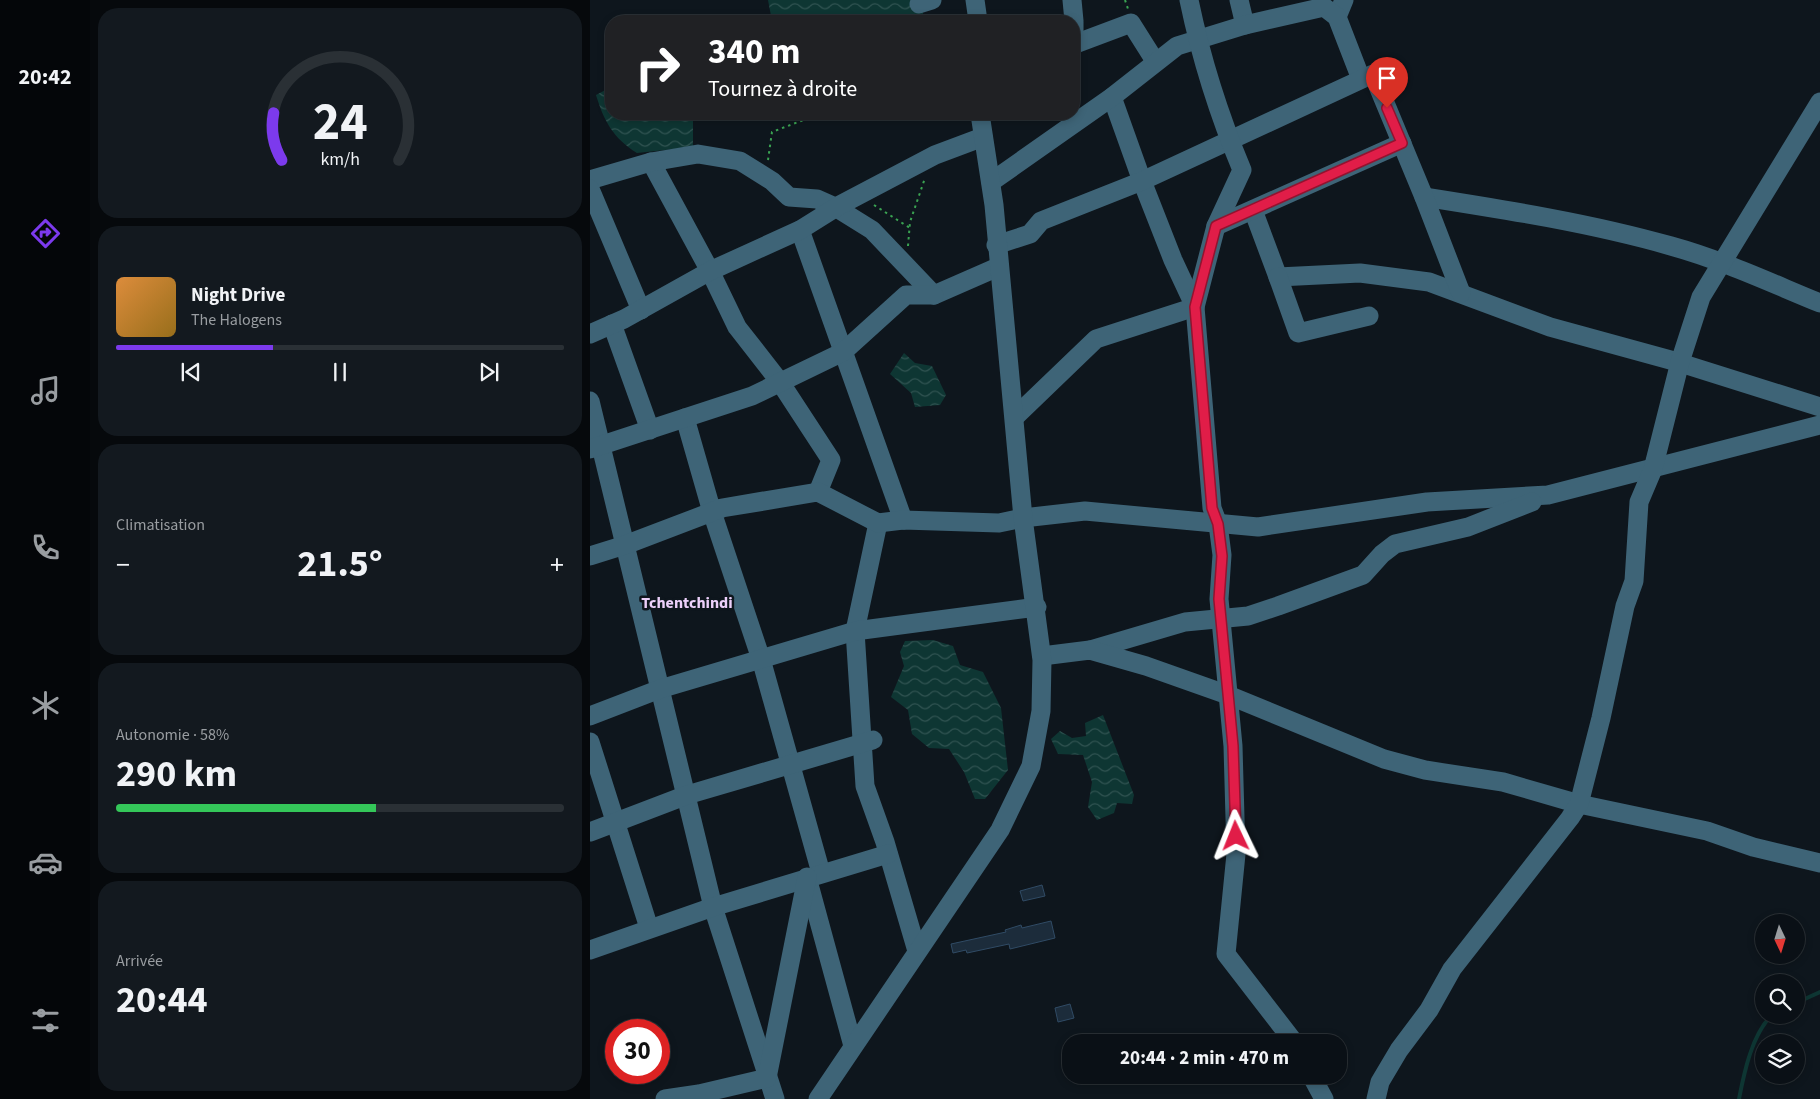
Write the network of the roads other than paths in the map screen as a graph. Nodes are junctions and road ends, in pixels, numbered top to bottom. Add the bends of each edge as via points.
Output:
1 (975, 0) edge
2 (1072, 0) edge
3 (1189, 0) edge
4 (1239, 0) edge
5 (1341, 9) edge
6 (977, 15) edge
7 (1073, 15) edge
8 (1244, 25) junction
9 (1197, 40) junction
10 (1080, 42) edge
11 (1155, 61) junction
12 (1361, 79) junction
13 (1112, 97) junction
14 (1820, 102) edge
15 (981, 120) edge
16 (1080, 120) edge
17 (1080, 120) edge
18 (983, 137) junction
19 (1230, 141) junction
20 (1402, 143) junction
21 (651, 162) junction
22 (590, 180) edge
23 (1142, 181) junction
24 (992, 182) junction
25 (590, 189) edge
26 (1424, 197) junction
27 (835, 208) junction
28 (1253, 210) junction
29 (1216, 226) junction
30 (800, 230) junction
31 (996, 245) junction
32 (1723, 263) junction
33 (998, 267) junction
34 (710, 271) junction
35 (1278, 277) junction
36 (1461, 294) junction
37 (934, 295) junction
38 (1820, 303) edge
39 (1195, 307) junction
40 (641, 310) junction
41 (1369, 316) dead end
42 (612, 324) junction
43 (590, 334) edge
44 (843, 352) junction
45 (1680, 362) junction
46 (780, 382) junction
47 (590, 401) edge
48 (1820, 408) edge
49 (1015, 417) junction
50 (685, 418) junction
51 (1820, 425) edge
52 (650, 430) junction
53 (596, 448) edge
54 (1653, 469) junction
55 (818, 492) junction
56 (1548, 495) junction
57 (712, 512) junction
58 (1023, 518) junction
59 (903, 520) junction
60 (878, 524) junction
61 (1218, 524) junction
62 (626, 545) junction
63 (590, 556) edge
64 (1037, 607) junction
65 (1221, 620) junction
66 (855, 631) junction
67 (1090, 650) junction
68 (1042, 656) junction
69 (761, 659) junction
70 (660, 689) junction
71 (1228, 695) junction
72 (590, 716) edge
73 (590, 742) edge
74 (868, 742) junction
75 (790, 765) junction
76 (687, 795) junction
77 (1578, 804) junction
78 (617, 821) junction
79 (590, 832) edge
80 (888, 854) junction
81 (1820, 863) edge
82 (814, 875) junction
83 (713, 907) junction
84 (649, 928) junction
85 (590, 950) edge
86 (917, 951) junction
87 (1288, 1034) edge
88 (853, 1046) junction
89 (766, 1078) junction
90 (1316, 1084) edge
91 (665, 1099) edge
92 (775, 1099) edge
93 (818, 1099) edge
94 (1324, 1099) edge
95 (1376, 1099) edge

1 - 6 street
2 - 7 street
3 - 9 street
4 - 8 street
5 - 8 street via 1324,7
5 - 12 street
8 - 9 street
9 - 11 street via 1177,46
9 - 19 street
10 - 11 street via 1131,23
11 - 13 street
12 - 19 street
12 - 20 street via 1373,74
13 - 16 street
13 - 23 street
14 - 32 street
15 - 18 street
17 - 24 street
18 - 24 street
18 - 27 street via 935,155
19 - 23 street
19 - 29 street via 1242,170
20 - 26 street
20 - 28 street
21 - 22 street
21 - 27 street via 698,154 740,161 789,197 817,200
21 - 34 street
23 - 31 street via 1041,221 1030,234
23 - 39 street
24 - 31 street
25 - 40 street
26 - 32 street via 1592,226
26 - 36 street
27 - 30 street
27 - 37 street via 872,230
28 - 29 street
28 - 35 street
29 - 39 street
30 - 34 street
30 - 44 street
31 - 33 street
32 - 38 street
32 - 45 street via 1701,297
33 - 37 street
33 - 49 street
34 - 40 street
34 - 46 street via 737,327
35 - 36 street via 1360,273 1429,282
35 - 41 street via 1298,333
36 - 45 street via 1550,327
37 - 44 street via 906,295
39 - 49 street via 1096,339
39 - 61 street via 1212,508
40 - 42 street
42 - 43 street
42 - 52 street
44 - 46 street
44 - 59 street
45 - 48 street
45 - 54 street
46 - 50 street via 752,396
46 - 55 street via 831,460
47 - 53 street
49 - 58 street
50 - 52 street
50 - 57 street
51 - 54 street
52 - 53 street
53 - 62 street
54 - 56 street
54 - 77 street via 1639,502 1634,581 1625,606 1601,718
55 - 57 street
55 - 60 street
56 - 61 street via 1427,502 1258,527
56 - 65 street via 1468,527 1395,544 1363,575 1336,586 1248,616
57 - 62 street
57 - 69 street
58 - 59 street via 999,523
58 - 61 street via 1085,511
58 - 64 street
59 - 60 street
60 - 66 street
61 - 65 street via 1222,556
62 - 63 street
62 - 70 street
64 - 66 street
64 - 68 street
65 - 67 street via 1185,622
65 - 71 street
66 - 69 street
66 - 74 street
67 - 68 street
67 - 71 street
68 - 86 street via 1041,711 1031,766 1000,830
69 - 70 street
69 - 75 street
70 - 72 street
70 - 76 street
71 - 77 street via 1384,759 1425,770 1502,782
71 - 87 street via 1236,854 1226,954
73 - 78 street
74 - 75 street
74 - 80 street via 865,786
75 - 76 street
75 - 82 street
76 - 78 street
76 - 83 street
77 - 81 street via 1708,831 1753,847
77 - 95 street via 1452,969 1429,1010 1380,1082
78 - 79 street
78 - 84 street
80 - 82 street
80 - 86 street
82 - 83 street
82 - 88 street
82 - 89 street
83 - 84 street
83 - 89 street
84 - 85 street
86 - 88 street
88 - 93 street
89 - 91 street
89 - 92 street
90 - 94 street

